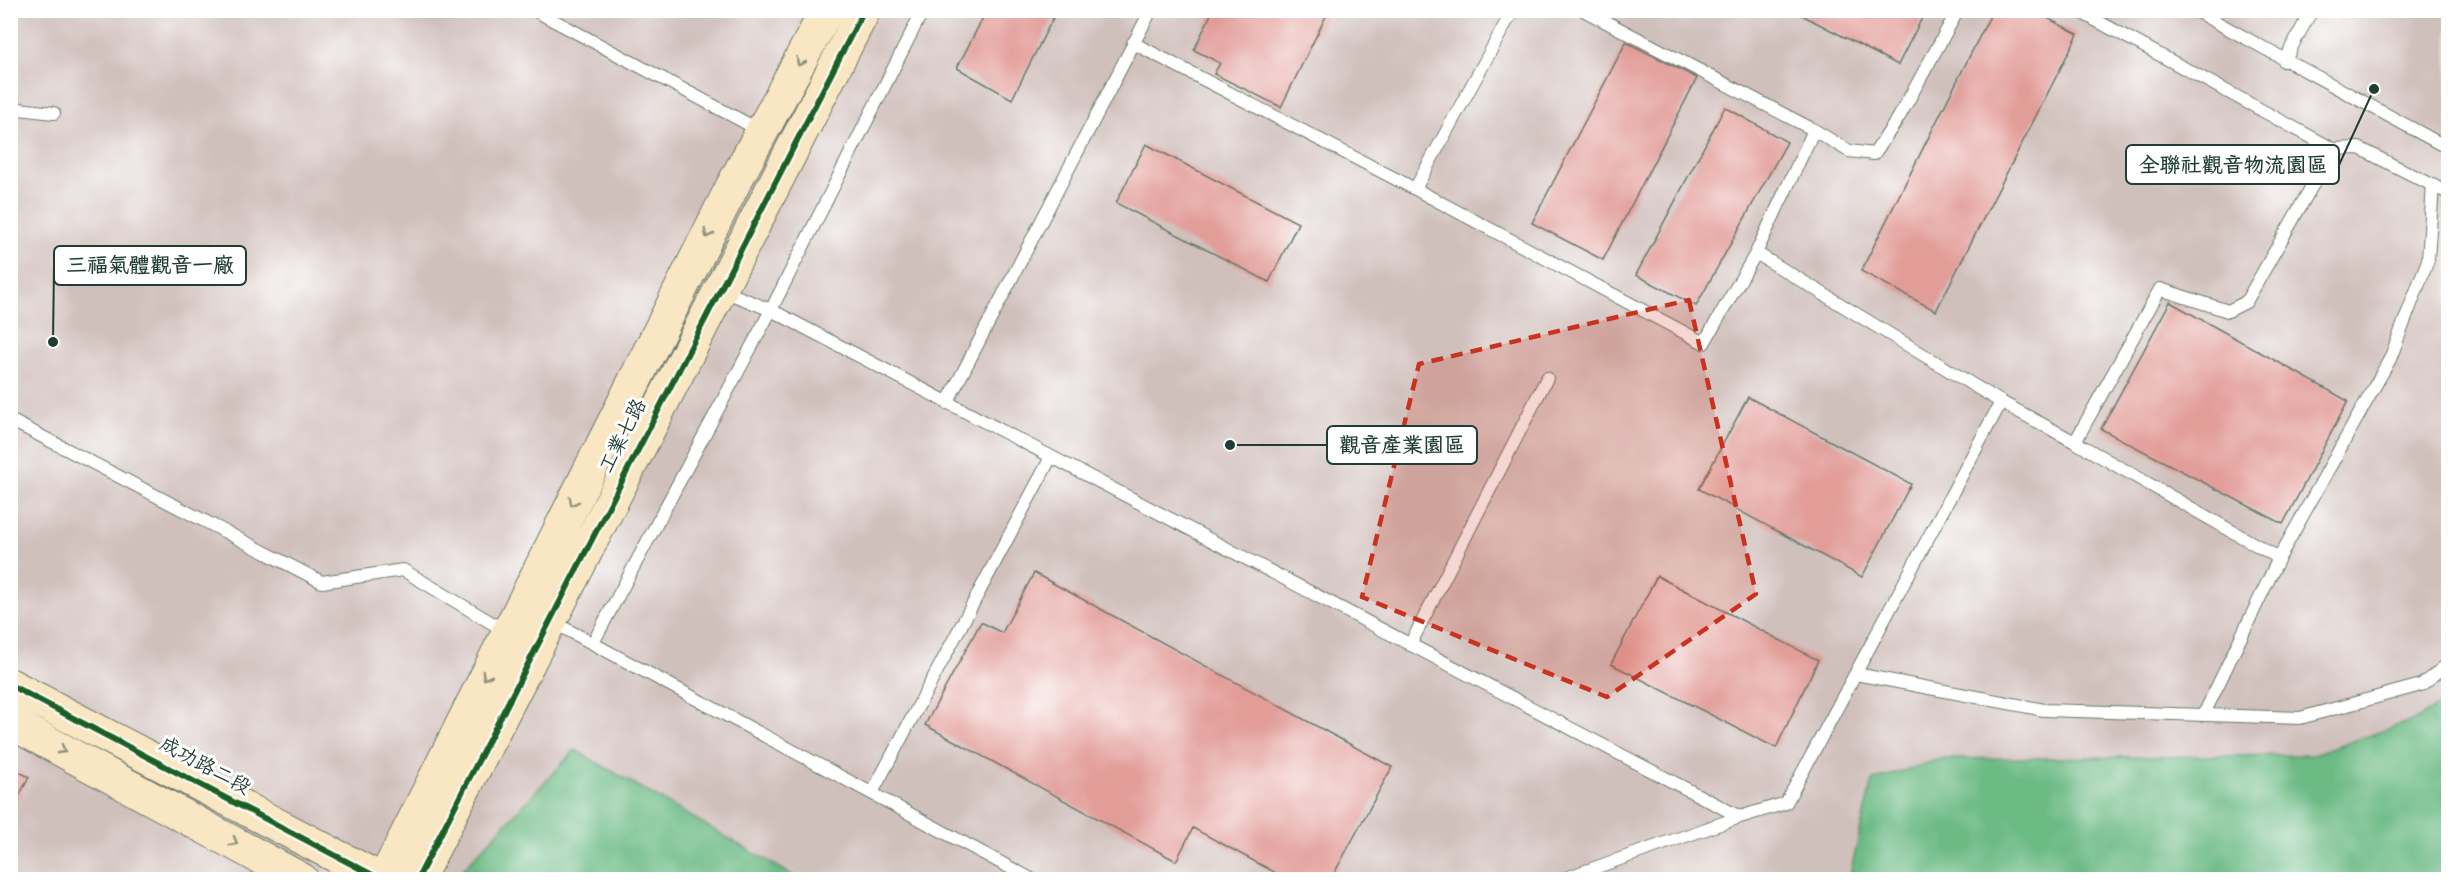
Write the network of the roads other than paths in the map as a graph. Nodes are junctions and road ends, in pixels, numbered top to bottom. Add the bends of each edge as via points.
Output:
1 (534, 10) edge
2 (827, 10) edge
3 (864, 10) edge
4 (923, 10) edge
5 (1150, 10) edge
6 (1513, 10) edge
7 (1582, 10) edge
8 (1958, 10) edge
9 (2077, 10) edge
10 (2194, 10) edge
11 (2312, 10) edge
12 (1133, 43) junction
13 (2284, 61) junction
14 (10, 108) edge
15 (54, 113) dead end
16 (1814, 130) junction
17 (763, 131) junction
18 (2448, 148) edge
19 (2333, 149) junction
20 (2433, 185) junction
21 (1415, 189) junction
22 (2448, 193) edge
23 (1756, 253) junction
24 (720, 289) junction
25 (771, 310) junction
26 (1547, 378) dead end
27 (2001, 402) junction
28 (948, 403) junction
29 (10, 420) edge
30 (2075, 442) junction
31 (1051, 457) junction
32 (2279, 558) junction
33 (550, 621) junction
34 (508, 633) junction
35 (593, 643) junction
36 (1410, 645) junction
37 (2448, 664) edge
38 (1856, 674) junction
39 (10, 685) edge
40 (2204, 714) junction
41 (10, 722) edge
42 (872, 793) junction
43 (1740, 817) junction
44 (302, 879) edge
45 (383, 879) edge
46 (417, 879) edge
47 (1033, 879) edge
48 (1560, 879) edge

1 - 17 lane
2 -> 17 street, 工業七路
3 - 24 street, 工業七路
4 - 25 lane
5 - 12 lane
6 - 21 lane
7 - 16 lane
8 - 16 lane via 1875,154 1850,151
9 - 19 lane
10 - 13 lane
11 - 13 lane
12 - 21 lane
12 - 28 lane
13 - 18 lane
14 - 15 lane
16 - 23 lane
17 -> 34 street, 工業七路
19 - 20 lane via 2359,148
19 - 30 lane via 2246,302 2228,310 2160,289
20 - 22 lane
20 - 32 lane via 2428,260 2390,359
21 - 23 lane via 1704,343
23 - 27 lane
24 - 25 lane
24 - 33 street, 工業七路
25 - 28 lane
25 - 35 lane
26 - 36 lane
27 - 30 lane
27 - 38 lane
28 - 31 lane
29 - 34 lane via 321,582 403,570
30 - 32 lane
31 - 36 lane
31 - 42 lane
32 - 40 lane
33 - 35 lane
33 - 46 street, 工業七路
34 -> 45 street, 工業七路
35 - 42 lane
36 - 43 lane
37 - 40 lane via 2421,685 2300,718
38 - 40 lane via 2044,710
38 - 43 lane via 1786,803
39 - 45 street, 成功路二段
41 -> 44 street
42 - 47 lane
43 - 48 lane

